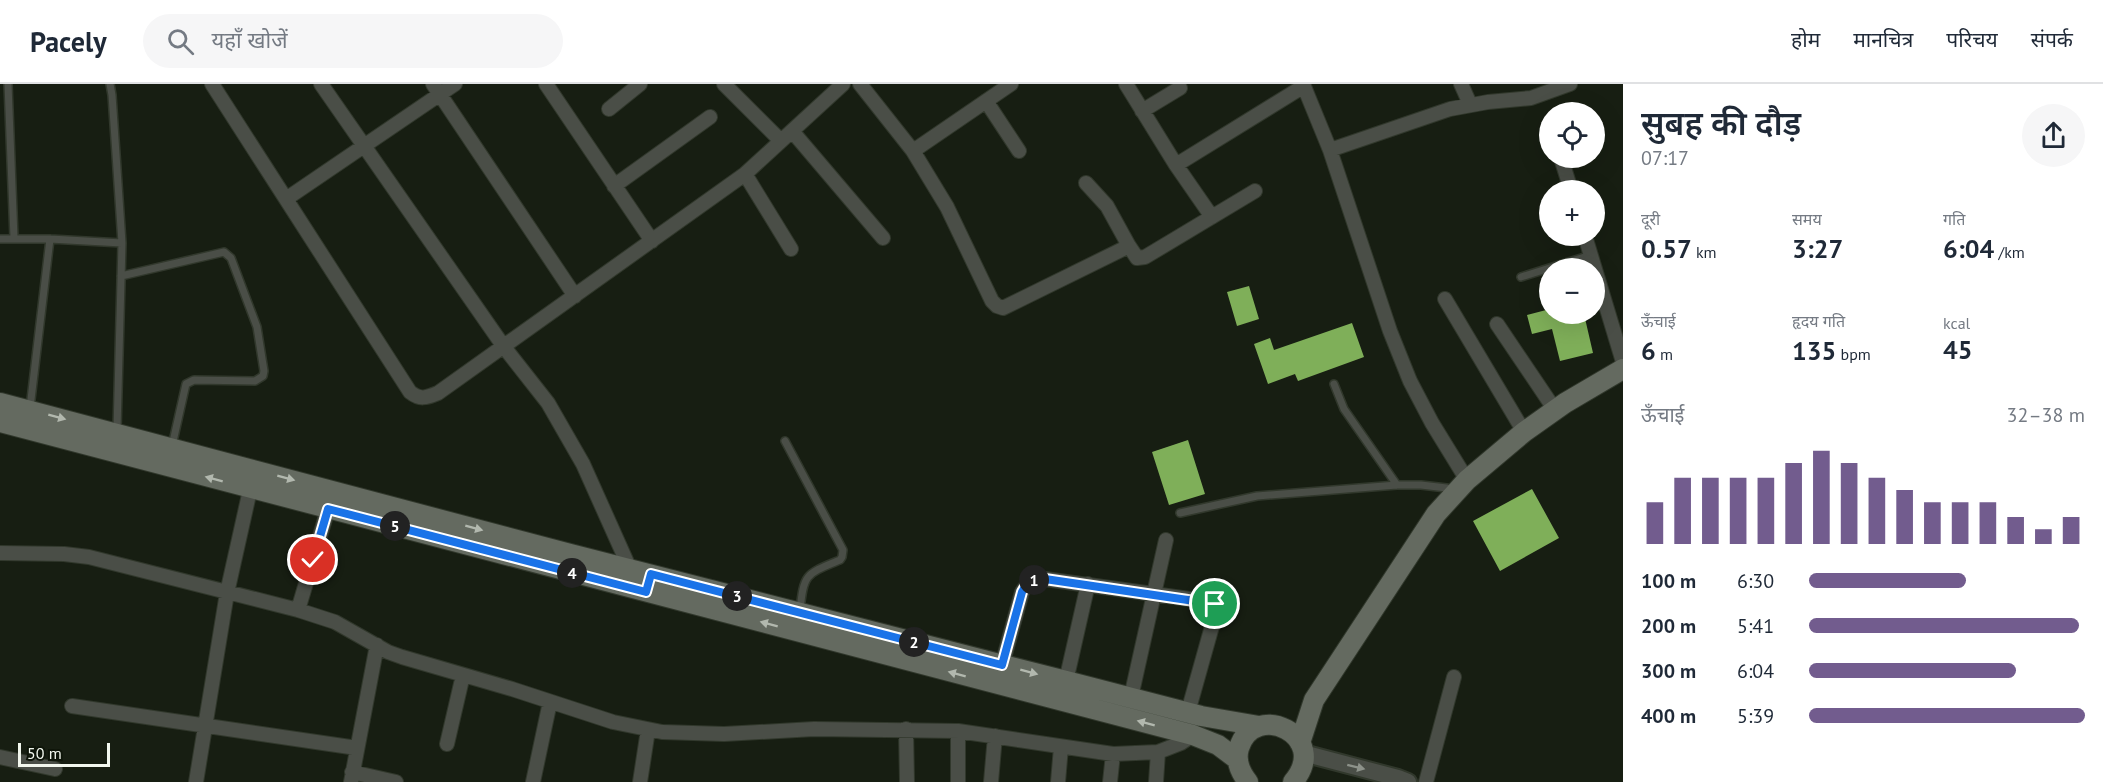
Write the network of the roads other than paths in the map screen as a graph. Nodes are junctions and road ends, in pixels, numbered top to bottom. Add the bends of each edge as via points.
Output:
1 (8, 84) edge
2 (110, 84) edge
3 (212, 84) edge
4 (321, 84) edge
5 (455, 84) edge
6 (546, 84) edge
7 (724, 84) edge
8 (843, 84) edge
9 (860, 84) edge
10 (1011, 84) edge
11 (1126, 84) edge
12 (1461, 84) edge
13 (1570, 84) edge
14 (1304, 85) edge
15 (632, 86) edge
16 (1180, 88) dead end
17 (436, 89) edge
18 (986, 101) junction
19 (1470, 104) junction
20 (609, 109) dead end
21 (1142, 111) junction
22 (710, 117) dead end
23 (792, 131) junction
24 (781, 141) junction
25 (364, 147) junction
26 (1330, 150) junction
27 (912, 151) junction
28 (1019, 151) dead end
29 (1176, 165) junction
30 (745, 174) junction
31 (1086, 183) dead end
32 (614, 186) junction
33 (1255, 191) dead end
34 (286, 200) junction
35 (1212, 217) junction
36 (14, 238) junction
37 (883, 238) dead end
38 (0, 239) edge
39 (50, 239) junction
40 (652, 241) junction
41 (122, 243) junction
42 (1129, 246) junction
43 (1588, 246) edge
44 (791, 249) dead end
45 (1591, 255) junction
46 (122, 276) junction
47 (1521, 277) dead end
48 (575, 296) junction
49 (1445, 299) dead end
50 (1497, 324) dead end
51 (504, 346) junction
52 (1623, 362) edge
53 (1623, 369) edge
54 (1334, 384) dead end
55 (0, 403) edge
56 (30, 410) junction
57 (1555, 410) junction
58 (0, 422) edge
59 (1524, 432) junction
60 (117, 433) junction
61 (93, 437) junction
62 (785, 441) dead end
63 (172, 448) junction
64 (253, 479) junction
65 (1462, 484) junction
66 (1397, 485) junction
67 (328, 509) junction
68 (1180, 513) dead end
69 (431, 526) junction
70 (1166, 540) dead end
71 (0, 553) edge
72 (630, 569) junction
73 (649, 583) junction
74 (1088, 584) junction
75 (227, 593) junction
76 (1154, 594) junction
77 (298, 610) junction
78 (800, 613) junction
79 (377, 645) junction
80 (1002, 665) junction
81 (463, 675) junction
82 (1454, 677) dead end
83 (1066, 681) junction
84 (1131, 697) junction
85 (1314, 700) junction
86 (550, 702) junction
87 (72, 706) dead end
88 (1188, 712) junction
89 (204, 725) junction
90 (1259, 726) junction
91 (1280, 726) junction
92 (906, 729) junction
93 (648, 730) junction
94 (958, 731) junction
95 (1193, 735) junction
96 (994, 736) junction
97 (447, 744) dead end
98 (1061, 747) junction
99 (357, 748) junction
100 (1302, 748) junction
101 (1158, 752) junction
102 (1113, 754) junction
103 (0, 757) edge
104 (55, 769) dead end
105 (1242, 775) edge
106 (352, 777) edge
107 (196, 782) edge
108 (396, 782) edge
109 (533, 782) edge
110 (640, 782) edge
111 (907, 782) edge
112 (958, 782) edge
113 (991, 782) edge
114 (1058, 782) edge
115 (1110, 782) edge
116 (1156, 782) edge
117 (1298, 782) edge
118 (1408, 782) edge
119 (1426, 782) edge

1 - 36 lane
2 - 41 lane
3 - 34 street
4 - 25 street
5 - 17 street
6 - 32 street
7 - 24 street
8 - 23 street
9 - 27 street
10 - 18 street
11 - 21 street
12 - 19 street
13 - 19 street via 1531,98
14 - 26 street
14 - 29 street
15 - 20 street
16 - 21 street
17 - 25 street
17 - 48 street
18 - 27 street
18 - 28 street
19 - 26 street
21 - 29 street
22 - 32 street
23 - 24 street
23 - 37 street
24 - 30 street
25 - 34 street
25 - 51 street
26 - 65 street via 1390,331 1410,381
27 - 42 street via 947,207 997,306 1009,307
29 - 35 street
30 - 40 street
30 - 44 street
31 - 42 street via 1107,206
32 - 40 street
33 - 35 street
34 - 51 street via 410,392 417,397 438,393
35 - 42 street via 1145,257 1137,258
36 - 38 lane
36 - 39 lane
39 - 41 lane
39 - 56 lane
40 - 48 street
41 - 46 lane
43 - 45 street
45 - 47 lane
45 - 52 street
46 - 60 lane
46 - 63 lane via 224,252 231,258 257,327 263,376 255,381 194,380 186,384
48 - 51 street
49 - 59 street
50 - 57 street
51 - 72 street via 566,432
53 - 57 main road
54 - 66 lane via 1349,417
55 - 56 main road
56 -> 61 main road
57 - 59 main road
58 - 61 main road
59 - 65 main road
60 - 61 main road
60 - 63 main road
64 -> 61 main road
62 - 78 lane via 843,550 840,560 809,575 803,586
63 - 64 main road
64 - 67 main road
64 -> 69 main road
64 - 75 street
65 - 66 lane
65 - 85 main road via 1436,514
66 - 68 lane via 1257,496
67 - 69 main road
67 - 77 street
69 -> 72 main road
69 - 73 main road
70 - 76 street
71 - 75 street via 89,557
72 - 73 main road
73 - 78 main road
95 -> 73 main road
74 - 76 street
74 - 80 street via 1045,579 1026,585
74 - 83 street
75 - 77 street
75 - 89 street
76 - 84 street
76 - 88 street via 1211,602 1216,608
77 - 79 street via 336,622
78 - 80 main road
79 - 81 street via 402,657
79 - 99 street
80 -> 83 main road
81 - 86 street
81 - 97 street
82 - 119 street
83 - 84 main road
84 - 88 main road
85 - 91 main road
85 - 100 main road
86 - 93 street
86 - 109 street
87 - 89 street
88 - 90 main road
89 - 99 street
89 - 107 street
90 - 91 main road
90 - 105 main road via 1241,743
91 - 100 main road via 1293,733
92 - 93 street via 724,734
92 - 94 street
92 - 111 street
93 - 110 street
94 - 96 street
94 - 112 street
95 - 101 street
95 - 105 main road via 1218,746
96 - 98 street
96 - 113 street
98 - 102 street
98 - 114 street
99 - 106 street
100 - 117 main road via 1304,761
100 -> 118 street
101 - 102 street
101 - 116 street
102 - 115 street
103 - 104 street
106 - 108 street

